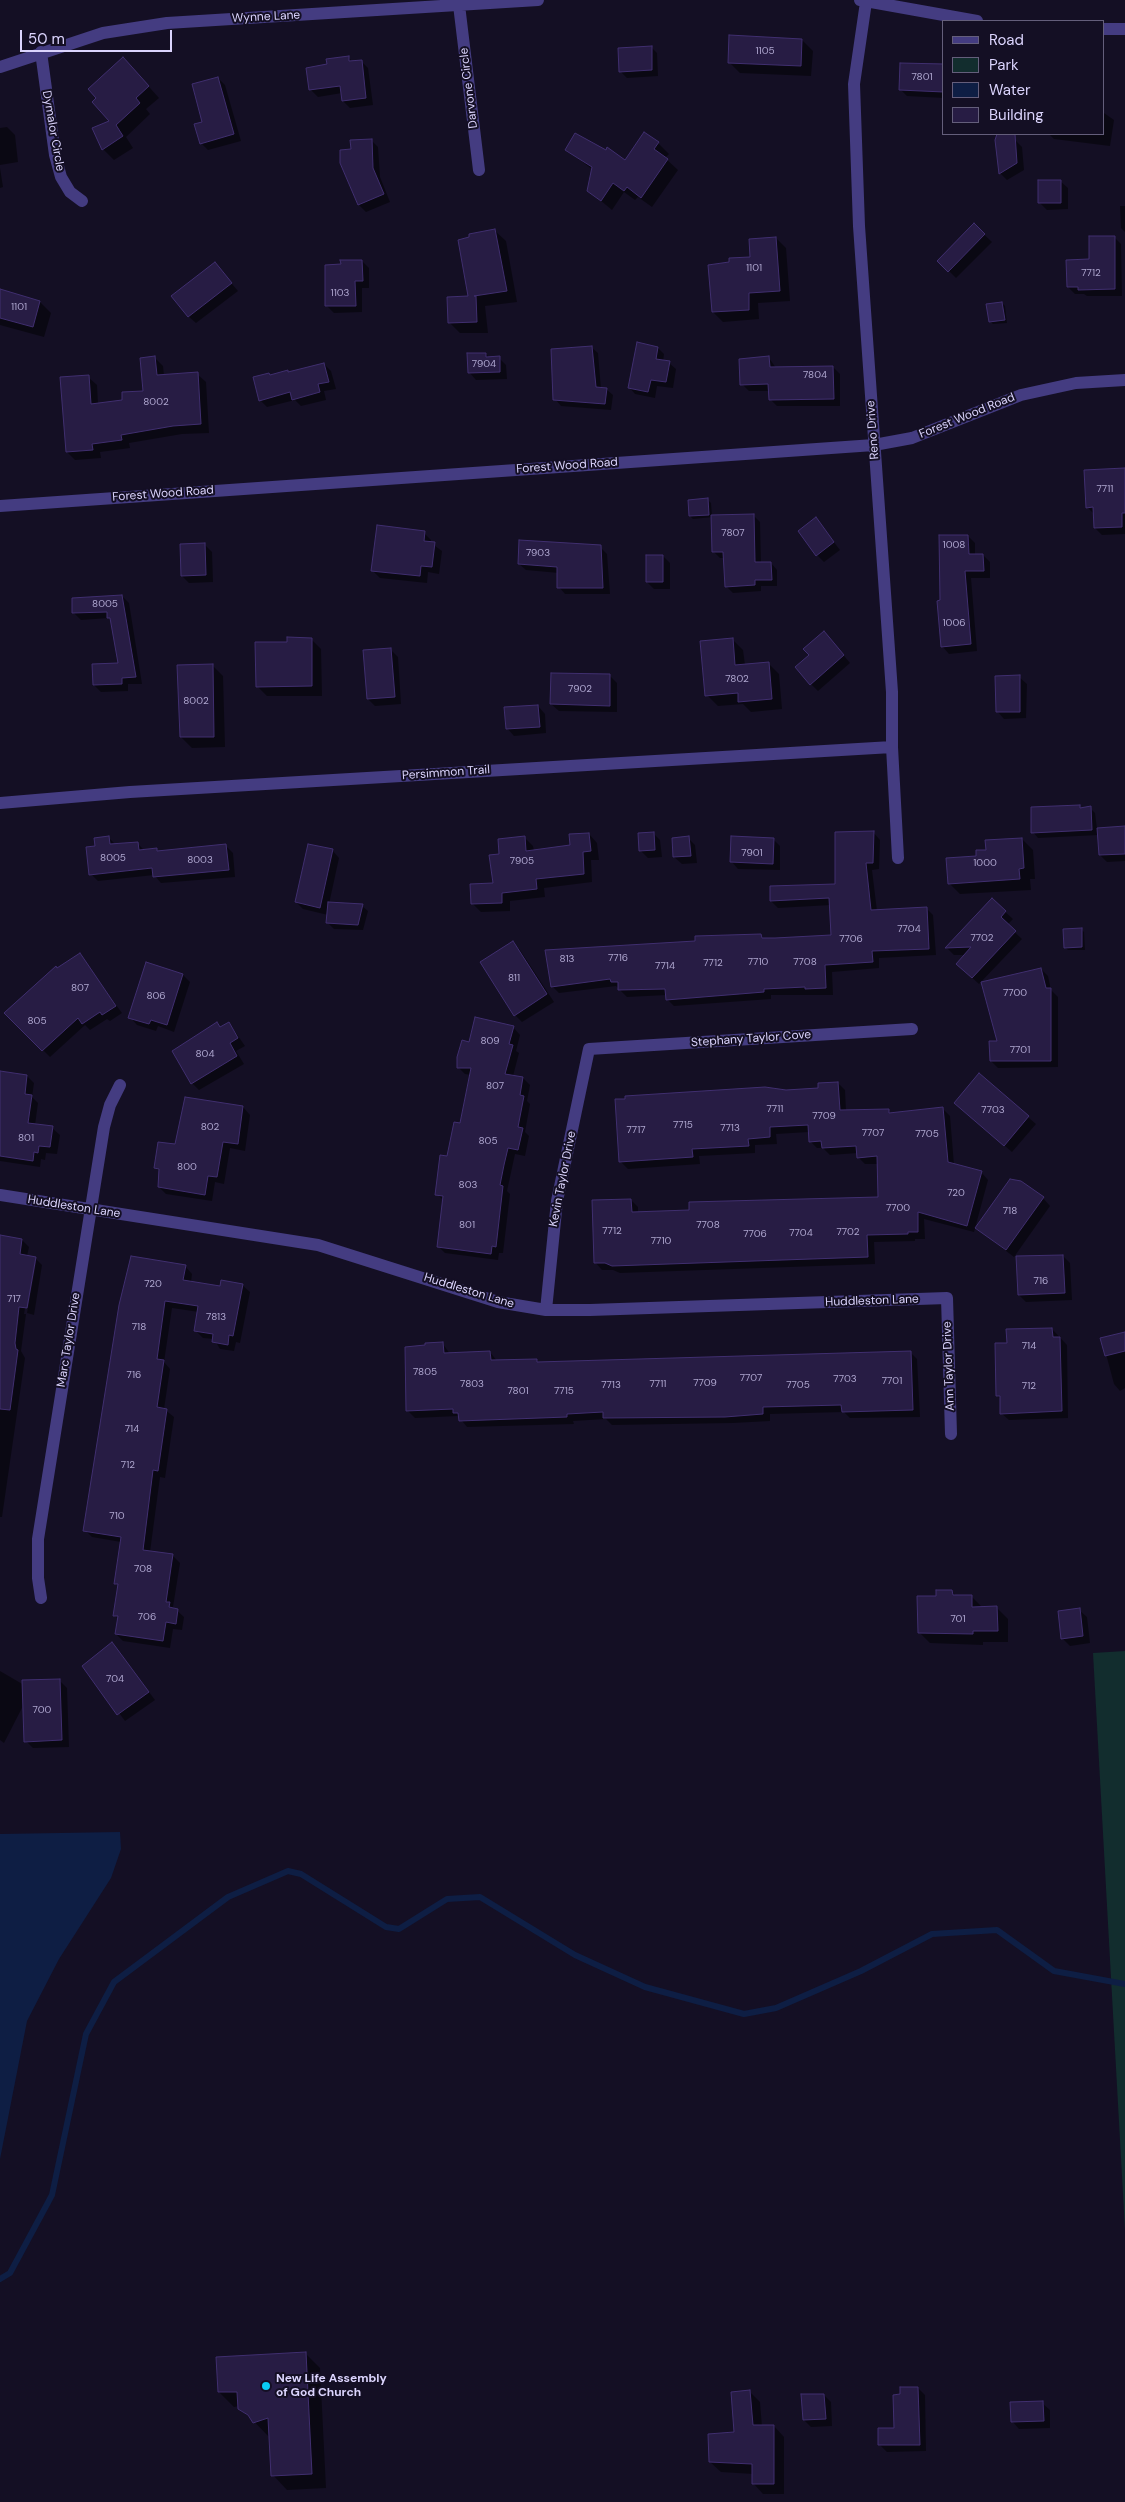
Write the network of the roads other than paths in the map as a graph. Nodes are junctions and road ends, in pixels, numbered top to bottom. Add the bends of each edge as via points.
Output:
1 (538, 0) edge
2 (863, 1) edge
3 (459, 5) junction
4 (972, 20) edge
5 (1105, 29) edge
6 (1125, 29) edge
7 (41, 52) junction
8 (0, 67) edge
9 (479, 170) dead end
10 (82, 201) dead end
11 (1125, 380) edge
12 (874, 445) junction
13 (0, 506) edge
14 (892, 747) junction
15 (0, 803) edge
16 (898, 858) dead end
17 (912, 1029) dead end
18 (589, 1049) joint
19 (120, 1085) dead end
20 (0, 1195) edge
21 (89, 1209) junction
22 (947, 1298) joint
23 (546, 1310) junction
24 (952, 1434) dead end
25 (42, 1598) dead end

1 - 3 street, Wynne Lane
2 - 4 street
2 - 12 street, Reno Drive via 854,84
3 - 7 street, Wynne Lane via 168,23 103,33
3 - 9 street, Darvone Circle
5 - 6 street
7 - 8 street, Wynne Lane
7 - 10 street, Dymalor Circle via 61,177 70,192
11 - 12 street, Forest Wood Road via 1076,383 1021,394 912,438
12 - 13 street, Forest Wood Road
12 - 14 street, Reno Drive via 892,692
14 - 15 street, Persimmon Trail
14 - 16 street, Reno Drive
17 - 18 street, Stephany Taylor Cove
18 - 23 street, Kevin Taylor Drive via 557,1201
19 - 21 street, Marc Taylor Drive via 104,1127
20 - 21 street, Huddleston Lane
21 - 23 street, Huddleston Lane via 318,1245 498,1302
21 - 25 street, Marc Taylor Drive via 38,1539 38,1578
22 - 23 street, Huddleston Lane
22 - 24 street, Ann Taylor Drive

